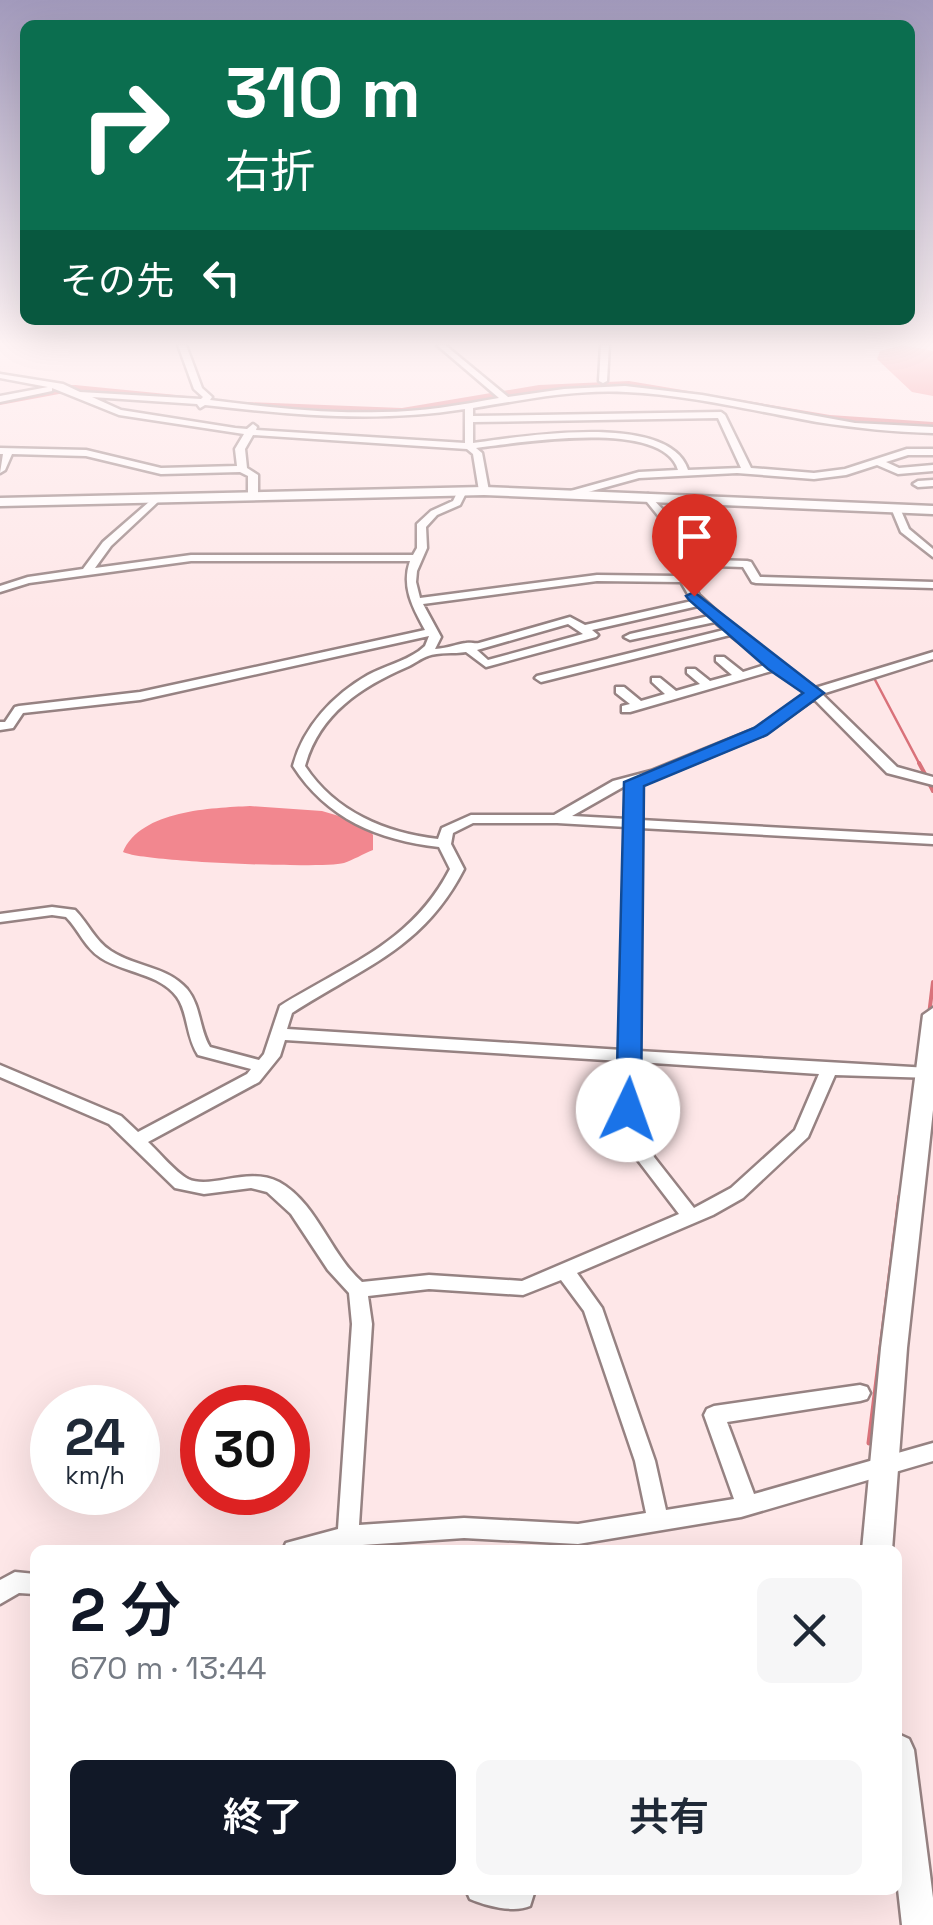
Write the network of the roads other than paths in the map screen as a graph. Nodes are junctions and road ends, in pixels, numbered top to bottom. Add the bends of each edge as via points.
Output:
1 (250, 435) edge
2 (296, 435) edge
3 (469, 435) edge
4 (594, 435) joint
5 (730, 435) edge
6 (469, 446) junction
7 (4, 451) edge
8 (933, 452) edge
9 (903, 453) junction
10 (239, 455) junction
11 (933, 460) edge
12 (876, 461) junction
13 (196, 467) junction
14 (933, 468) edge
15 (242, 469) junction
16 (0, 470) edge
17 (747, 470) junction
18 (684, 473) junction
19 (933, 482) edge
20 (918, 484) dead end
21 (462, 491) junction
22 (484, 491) junction
23 (596, 492) junction
24 (253, 493) junction
25 (157, 498) junction
26 (648, 498) junction
27 (0, 502) edge
28 (896, 508) junction
29 (933, 510) edge
30 (933, 554) edge
31 (414, 558) junction
32 (677, 562) junction
33 (85, 574) junction
34 (646, 578) junction
35 (684, 578) junction
36 (933, 585) edge
37 (0, 589) edge
38 (655, 596) dead end
39 (417, 602) junction
40 (700, 602) junction
41 (716, 618) junction
42 (583, 629) junction
43 (732, 631) junction
44 (432, 632) junction
45 (630, 637) dead end
46 (466, 646) junction
47 (426, 652) junction
48 (933, 654) edge
49 (720, 660) dead end
50 (774, 666) junction
51 (690, 671) dead end
52 (741, 676) junction
53 (540, 678) dead end
54 (656, 680) dead end
55 (708, 685) junction
56 (620, 690) dead end
57 (815, 693) junction
58 (674, 694) junction
59 (0, 726) edge
60 (634, 782) junction
61 (933, 782) edge
62 (556, 820) junction
63 (633, 824) junction
64 (933, 840) edge
65 (444, 844) junction
66 (0, 918) edge
67 (933, 1015) edge
68 (277, 1034) junction
69 (630, 1054) junction
70 (263, 1067) junction
71 (829, 1069) junction
72 (0, 1071) edge
73 (929, 1074) junction
74 (139, 1139) junction
75 (691, 1217) junction
76 (566, 1272) junction
77 (358, 1290) junction
78 (860, 1393) dead end
79 (933, 1452) edge
80 (883, 1468) junction
81 (747, 1505) junction
82 (658, 1520) junction
83 (348, 1536) junction
84 (313, 1545) edge
85 (877, 1545) edge
86 (30, 1584) edge
87 (0, 1594) edge
88 (902, 1783) edge
89 (919, 1925) edge

1 - 10 street
2 - 6 street
3 - 6 street
4 - 6 street
4 - 18 street via 662,445
5 - 17 street
6 - 22 street via 477,453
7 - 13 street via 86,452 161,471
7 - 16 street
8 - 9 street
9 - 11 street
9 - 12 street
10 - 13 street
10 - 15 street
12 - 14 street via 898,471
12 - 17 street via 814,476
13 - 15 street
15 - 24 street via 253,474
17 - 18 street
18 - 23 street via 639,476
19 - 20 street
21 - 22 main road
21 - 24 main road
21 - 31 street via 457,503 421,526 422,548
22 - 23 main road
23 - 26 main road
24 - 25 main road
25 - 27 main road
25 - 33 street
26 - 28 main road
26 - 32 street via 665,517
28 - 29 main road
28 - 30 street via 905,530
31 - 33 street via 191,558
31 - 39 street via 410,588
32 - 35 street
32 - 36 street via 746,564 756,580
33 - 37 street
34 - 35 street
34 - 38 street
34 - 39 street via 580,579
35 - 40 street
39 - 44 street
40 - 41 street
40 - 42 street
41 - 43 street
41 - 45 street
42 - 46 street via 570,620
42 - 46 street via 592,636 486,664
43 - 50 street
43 - 53 street
44 - 47 street
44 - 59 street via 140,696 20,710
46 - 47 street
47 - 65 street via 344,698 317,726 300,766 311,788 360,820
48 - 57 street
49 - 52 street
50 - 52 street
50 - 57 street
51 - 55 street
52 - 55 street
54 - 58 street
55 - 58 street
56 - 58 street via 632,707
57 - 60 street via 760,732
57 - 61 street via 892,770
60 - 62 street via 618,784
60 - 63 street
62 - 63 street
62 - 65 street via 471,818 446,831
63 - 64 street
63 - 69 street
65 - 68 street via 457,869 432,914 403,939 285,1010
66 - 70 street via 70,913 102,953 174,985 190,1004 204,1051
67 - 73 main road
68 - 69 street
68 - 70 street
69 - 71 street
69 - 75 street via 632,1127 646,1159
70 - 74 street
71 - 73 street
71 - 75 street via 802,1133 737,1193
72 - 74 street via 116,1120
73 - 80 main road
74 - 77 street via 192,1189 272,1186 296,1210 335,1273
75 - 76 street
76 - 77 street via 523,1288 429,1282
76 - 82 street via 593,1308 645,1460
77 - 83 street via 362,1324
78 - 81 street via 714,1415
79 - 80 street
80 - 81 street
80 - 85 main road
81 - 82 street
82 - 83 street via 578,1534 464,1528
83 - 84 street
86 - 87 street via 15,1582
88 - 89 main road

